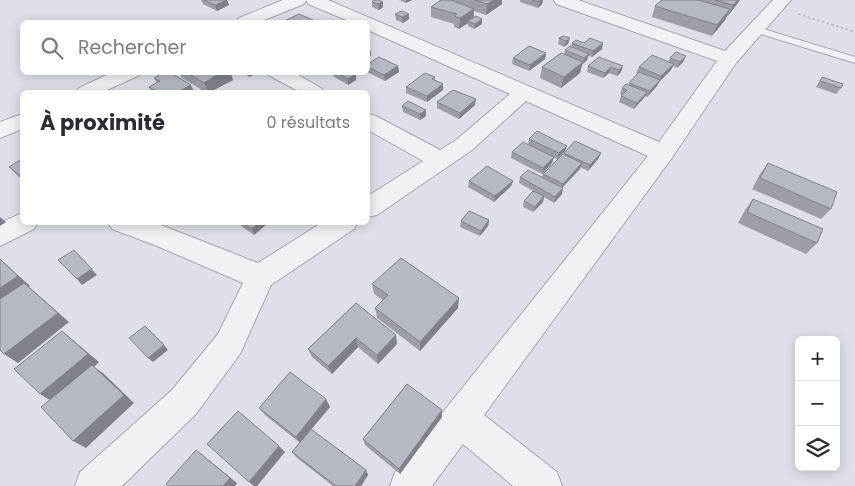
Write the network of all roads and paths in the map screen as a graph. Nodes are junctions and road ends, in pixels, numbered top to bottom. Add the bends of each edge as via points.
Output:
1 (298, 0) edge
2 (314, 0) edge
3 (562, 0) edge
4 (780, 4) edge
5 (250, 20) edge
6 (359, 20) edge
7 (370, 25) edge
8 (754, 29) junction
9 (855, 32) edge
10 (729, 59) junction
11 (855, 60) edge
12 (124, 75) edge
13 (286, 77) edge
14 (90, 90) edge
15 (277, 90) edge
16 (310, 90) edge
17 (524, 93) junction
18 (20, 122) edge
19 (370, 122) edge
20 (0, 131) edge
21 (663, 153) junction
22 (442, 160) junction
23 (370, 207) edge
24 (20, 225) edge
25 (130, 225) edge
26 (340, 225) edge
27 (0, 235) edge
28 (260, 277) junction
29 (460, 419) junction
30 (94, 486) edge
31 (409, 486) edge
32 (543, 486) edge

1 - 5 street
2 - 6 street
3 - 10 street
4 - 8 street
4 - 9 path
7 - 17 street
8 - 10 street
8 - 11 lane
10 - 21 street
12 - 14 street
13 - 15 street
13 - 16 street
17 - 21 street
17 - 22 street
18 - 20 street
19 - 22 street
21 - 29 street
22 - 23 street
24 - 27 street
25 - 28 street
26 - 28 street
28 - 30 street via 229,344 184,402
29 - 31 street
29 - 32 street

